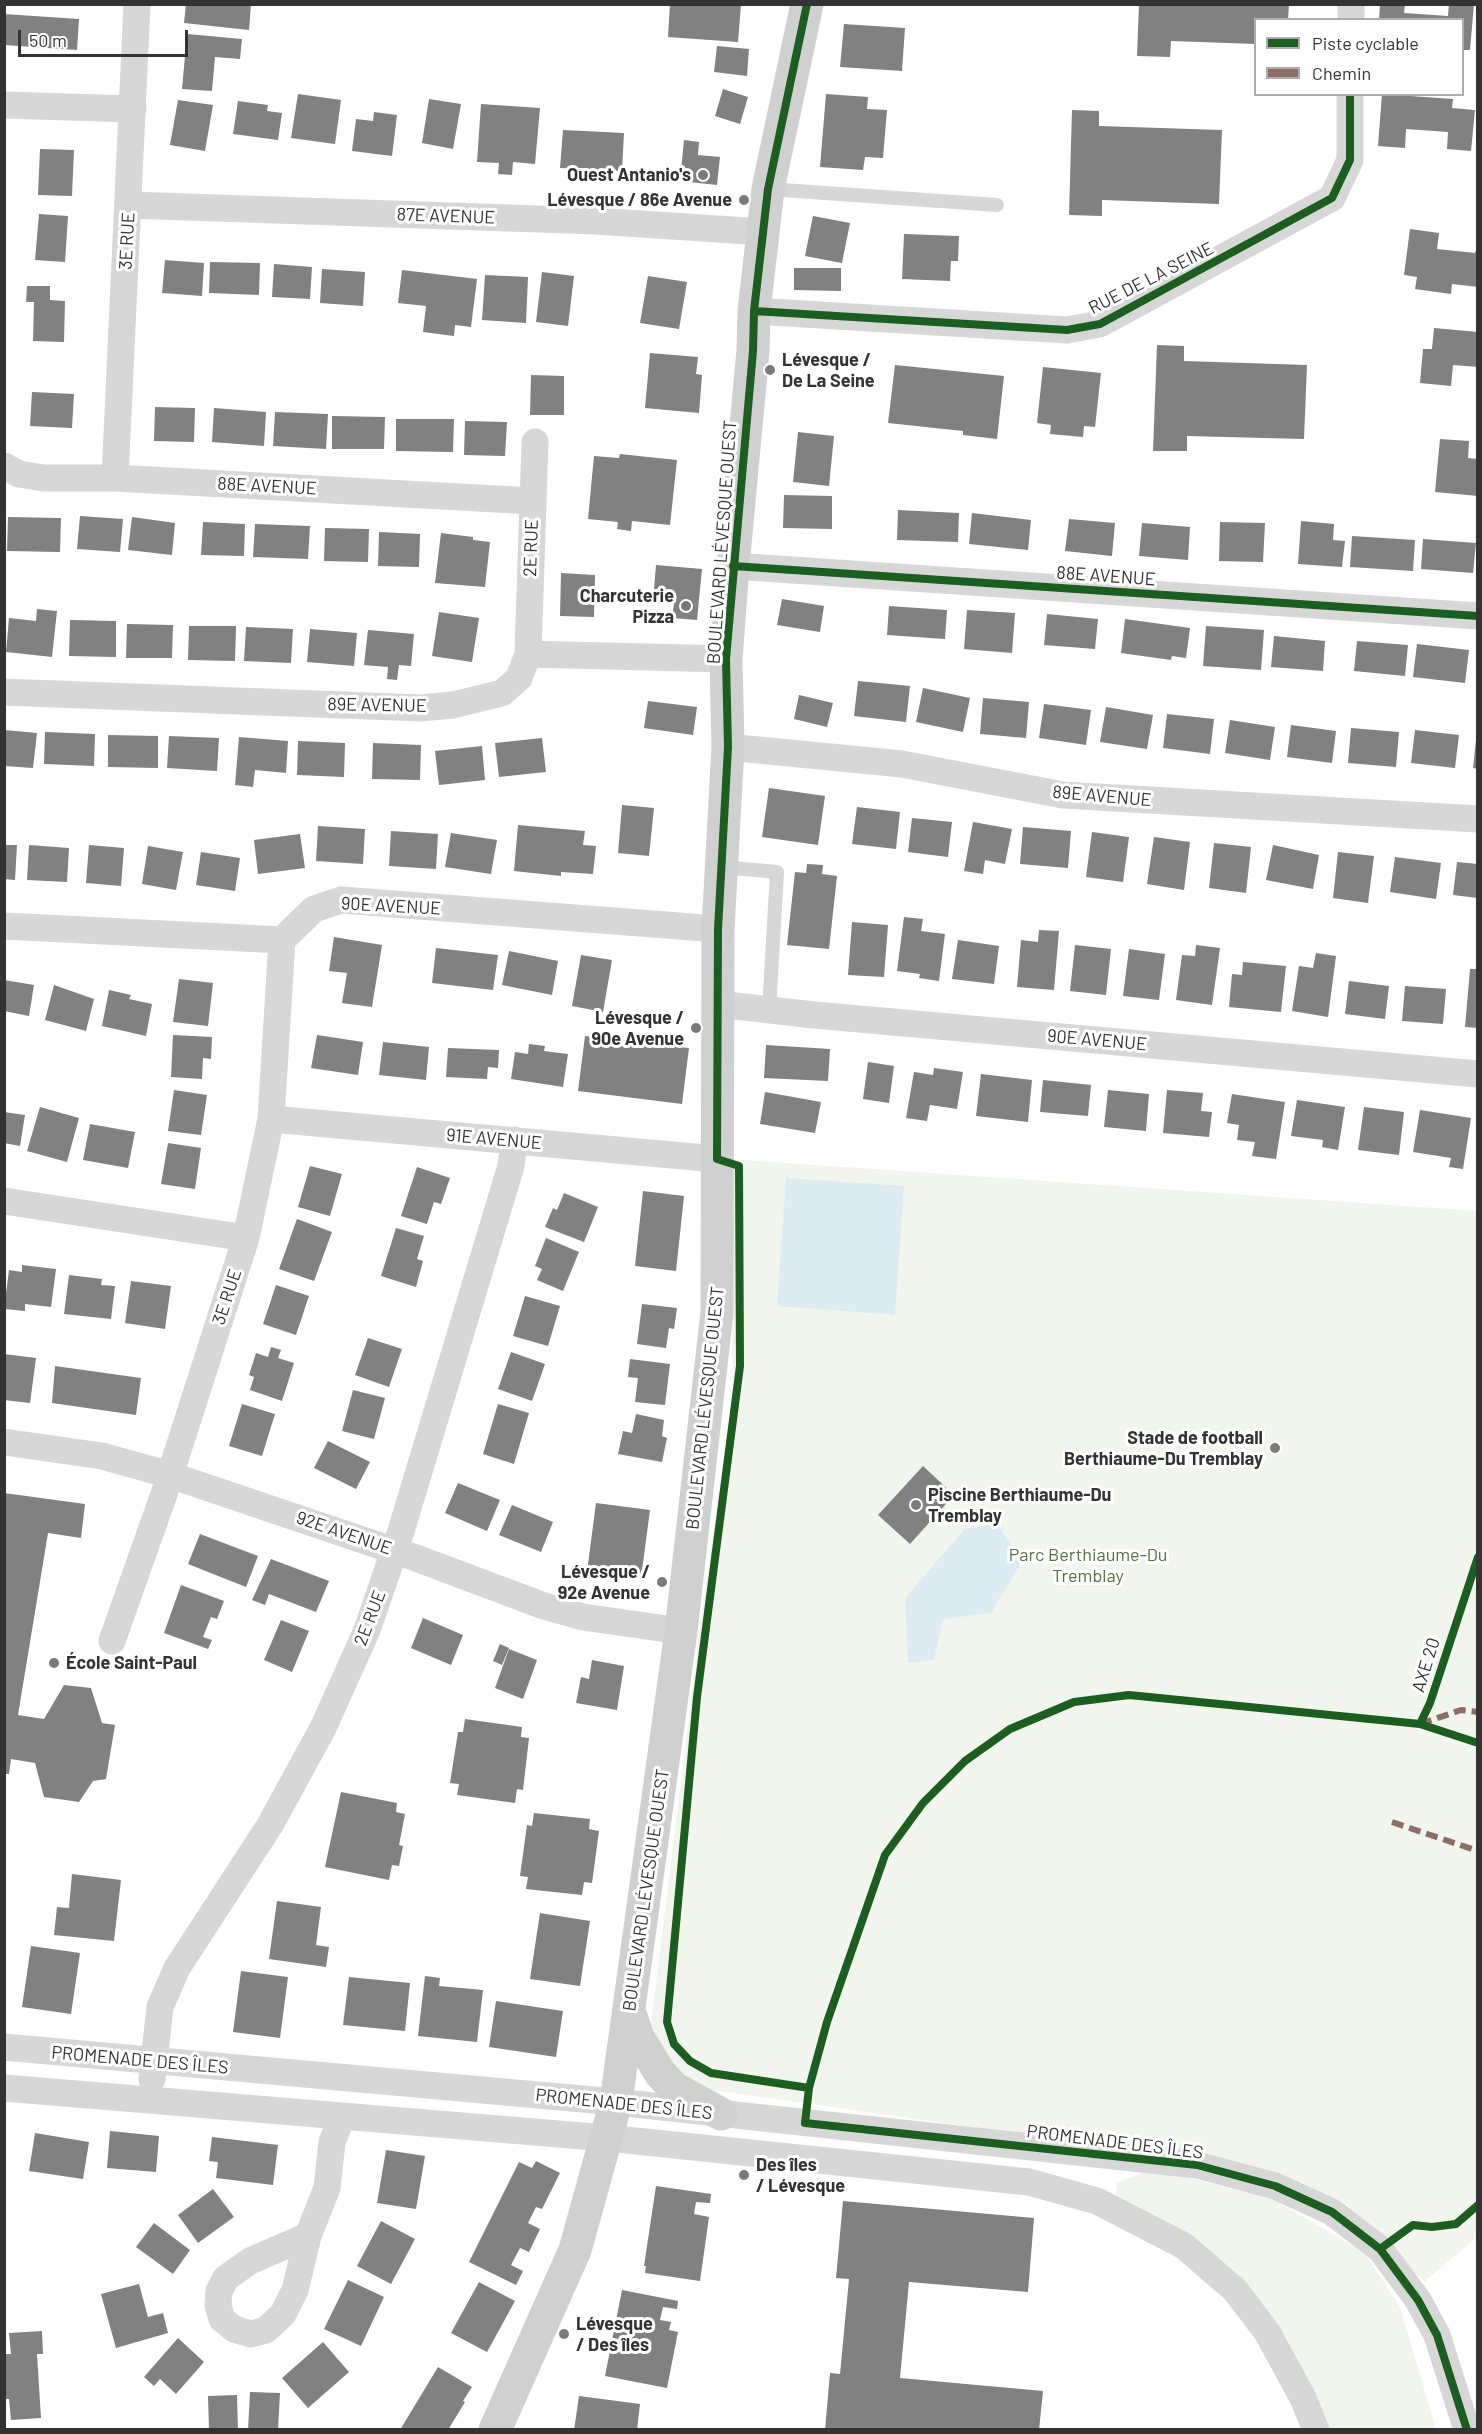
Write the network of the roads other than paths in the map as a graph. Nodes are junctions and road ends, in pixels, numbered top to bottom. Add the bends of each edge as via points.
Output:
1 (137, 4) edge
2 (807, 4) edge
3 (1350, 96) edge
4 (4, 105) edge
5 (133, 109) junction
6 (768, 189) junction
7 (129, 205) junction
8 (997, 205) dead end
9 (763, 231) junction
10 (754, 311) junction
11 (535, 442) dead end
12 (4, 466) edge
13 (115, 478) junction
14 (532, 501) junction
15 (733, 566) junction
16 (1478, 616) edge
17 (528, 654) junction
18 (726, 659) junction
19 (4, 692) edge
20 (729, 747) junction
21 (1478, 819) edge
22 (722, 867) junction
23 (4, 926) edge
24 (718, 929) junction
25 (282, 940) junction
26 (718, 1004) junction
27 (769, 1010) junction
28 (1478, 1074) edge
29 (271, 1119) junction
30 (514, 1140) junction
31 (717, 1159) junction
32 (4, 1201) edge
33 (246, 1238) junction
34 (4, 1442) edge
35 (170, 1475) junction
36 (395, 1551) junction
37 (681, 1631) junction
38 (112, 1641) dead end
39 (629, 2011) junction
40 (4, 2047) edge
41 (153, 2062) junction
42 (4, 2088) edge
43 (151, 2100) junction
44 (616, 2102) junction
45 (721, 2114) junction
46 (342, 2118) junction
47 (607, 2138) junction
48 (308, 2236) dead end
49 (495, 2430) edge
50 (1316, 2430) edge
51 (1467, 2430) edge

1 - 5 street, 3E RUE
2 - 6 street, BOULEVARD LÉVESQUE OUEST
3 - 10 street, RUE DE LA SEINE via 1350,160 1332,198 1100,324 1067,330
4 - 5 street
5 - 7 street, 3E RUE
6 - 8 lane
6 - 9 street, BOULEVARD LÉVESQUE OUEST
7 - 9 street, 87E AVENUE via 596,221
7 - 13 street, 3E RUE
9 - 10 street, BOULEVARD LÉVESQUE OUEST
10 - 15 street, BOULEVARD LÉVESQUE OUEST
11 - 14 street, 2E RUE
12 - 13 street, 88E AVENUE via 19,474 44,478
13 - 14 street, 88E AVENUE
14 - 17 street, 2E RUE
15 - 16 street, 88E AVENUE
15 - 18 street, BOULEVARD LÉVESQUE OUEST
17 - 18 street
17 - 19 street, 89E AVENUE via 519,678 502,693 420,708
18 - 20 street, BOULEVARD LÉVESQUE OUEST
20 - 21 street, 89E AVENUE via 902,764 1063,795
20 - 22 street, BOULEVARD LÉVESQUE OUEST
22 - 24 street, BOULEVARD LÉVESQUE OUEST
22 - 27 lane via 777,872
23 - 25 street
24 - 25 street, 90E AVENUE via 340,900 314,909
24 - 26 street, BOULEVARD LÉVESQUE OUEST
25 - 29 street, 3E RUE
26 - 27 street, 90E AVENUE
26 - 31 street, BOULEVARD LÉVESQUE OUEST
27 - 28 street, 90E AVENUE
29 - 30 street, 91E AVENUE
29 - 33 street, 3E RUE
30 - 31 street, 91E AVENUE
30 - 36 street, 2E RUE via 511,1166
31 - 37 street, BOULEVARD LÉVESQUE OUEST via 717,1312
32 - 33 street
33 - 35 street, 3E RUE
34 - 35 street, 92E AVENUE via 102,1456
35 - 36 street, 92E AVENUE
35 - 38 street, 3E RUE
36 - 37 street, 92E AVENUE via 583,1617
36 - 41 street, 2E RUE via 367,1630 323,1728 270,1825 177,1968 160,2007
37 - 39 street, BOULEVARD LÉVESQUE OUEST
39 - 44 street, BOULEVARD LÉVESQUE OUEST
39 - 45 street via 638,2037 660,2073 674,2088
40 - 41 street, PROMENADE DES ÎLES
41 - 43 street
41 - 44 street, PROMENADE DES ÎLES
42 - 43 street, PROMENADE DES ÎLES
43 - 46 street, PROMENADE DES ÎLES
44 - 45 street, PROMENADE DES ÎLES
44 - 47 street, BOULEVARD LÉVESQUE OUEST
45 - 51 street, PROMENADE DES ÎLES via 1197,2165 1275,2186 1332,2212 1380,2249 1418,2300 1437,2335
46 - 47 street, PROMENADE DES ÎLES
46 - 48 street via 332,2142 327,2188
47 - 49 street, BOULEVARD LÉVESQUE OUEST via 576,2250
47 - 50 street, PROMENADE DES ÎLES via 1029,2182 1097,2201 1184,2246 1235,2290 1267,2332

